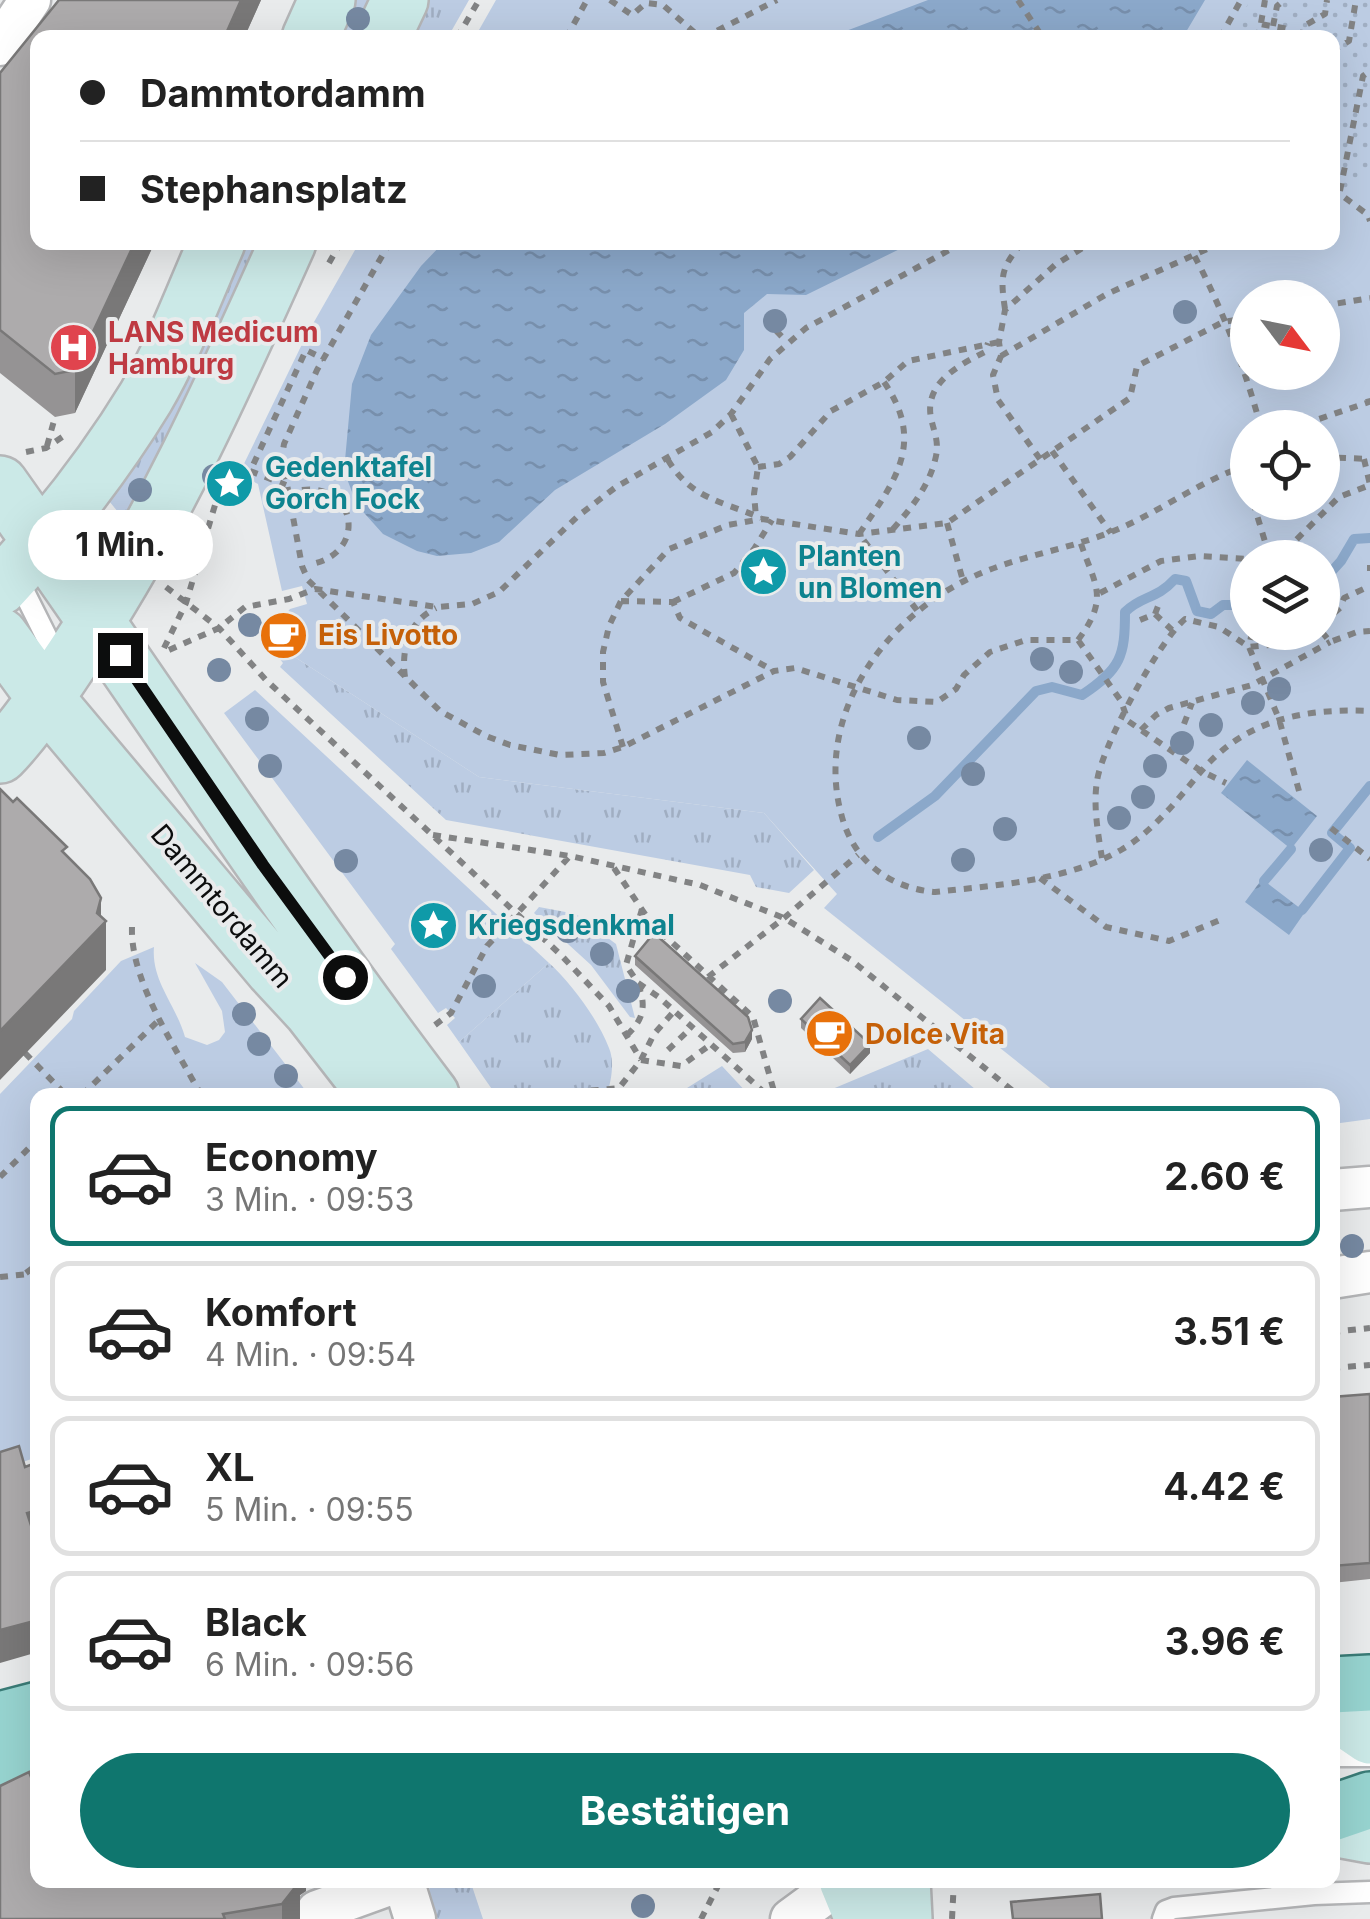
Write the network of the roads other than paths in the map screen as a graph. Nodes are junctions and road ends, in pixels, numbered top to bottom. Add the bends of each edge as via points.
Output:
1 (30, 0) edge
2 (327, 0) edge
3 (400, 0) edge
4 (314, 30) edge
5 (386, 30) edge
6 (0, 45) edge
7 (214, 250) edge
8 (284, 250) edge
9 (0, 484) edge
10 (11, 576) edge
11 (97, 621) junction
12 (0, 636) edge
13 (55, 684) junction
14 (0, 756) edge
15 (166, 789) junction
16 (411, 1067) edge
17 (1370, 1187) edge
18 (1340, 1189) edge
19 (1370, 1272) edge
20 (1340, 1277) edge
21 (1370, 1683) edge
22 (1340, 1685) edge
23 (30, 1712) edge
24 (1340, 1716) edge
25 (0, 1720) edge
26 (1370, 1738) edge
27 (1340, 1751) edge
28 (1340, 1754) edge
29 (1370, 1756) edge
30 (30, 1759) edge
31 (0, 1768) edge
32 (1370, 1800) edge
33 (1340, 1811) edge
34 (1340, 1829) edge
35 (1370, 1835) edge
36 (381, 1888) edge
37 (405, 1888) edge
38 (835, 1888) edge
39 (849, 1888) edge
40 (931, 1888) edge
41 (1370, 1892) edge
42 (317, 1911) dead end
43 (415, 1919) edge
44 (791, 1919) edge
45 (863, 1919) edge
46 (904, 1919) edge
47 (1163, 1919) edge

1 - 6 street
2 - 4 street
3 - 5 street
7 - 10 street via 148,394 82,493
8 - 11 street via 194,444
9 - 10 street
10 - 11 street
10 - 13 street
11 - 13 street
11 - 15 street
12 - 13 street
13 - 14 street
13 - 15 street
13 - 15 street via 90,747
15 - 16 street, Dammtordamm
17 - 18 street
19 - 20 street
21 - 22 main road
23 - 25 main road
24 - 26 street
26 - 27 lane
28 - 29 lane
30 - 31 main road
32 - 33 main road
34 - 35 street
36 - 42 street
37 - 43 street
38 - 44 street
39 - 45 street
40 - 46 street
41 - 47 lane via 1174,1908

